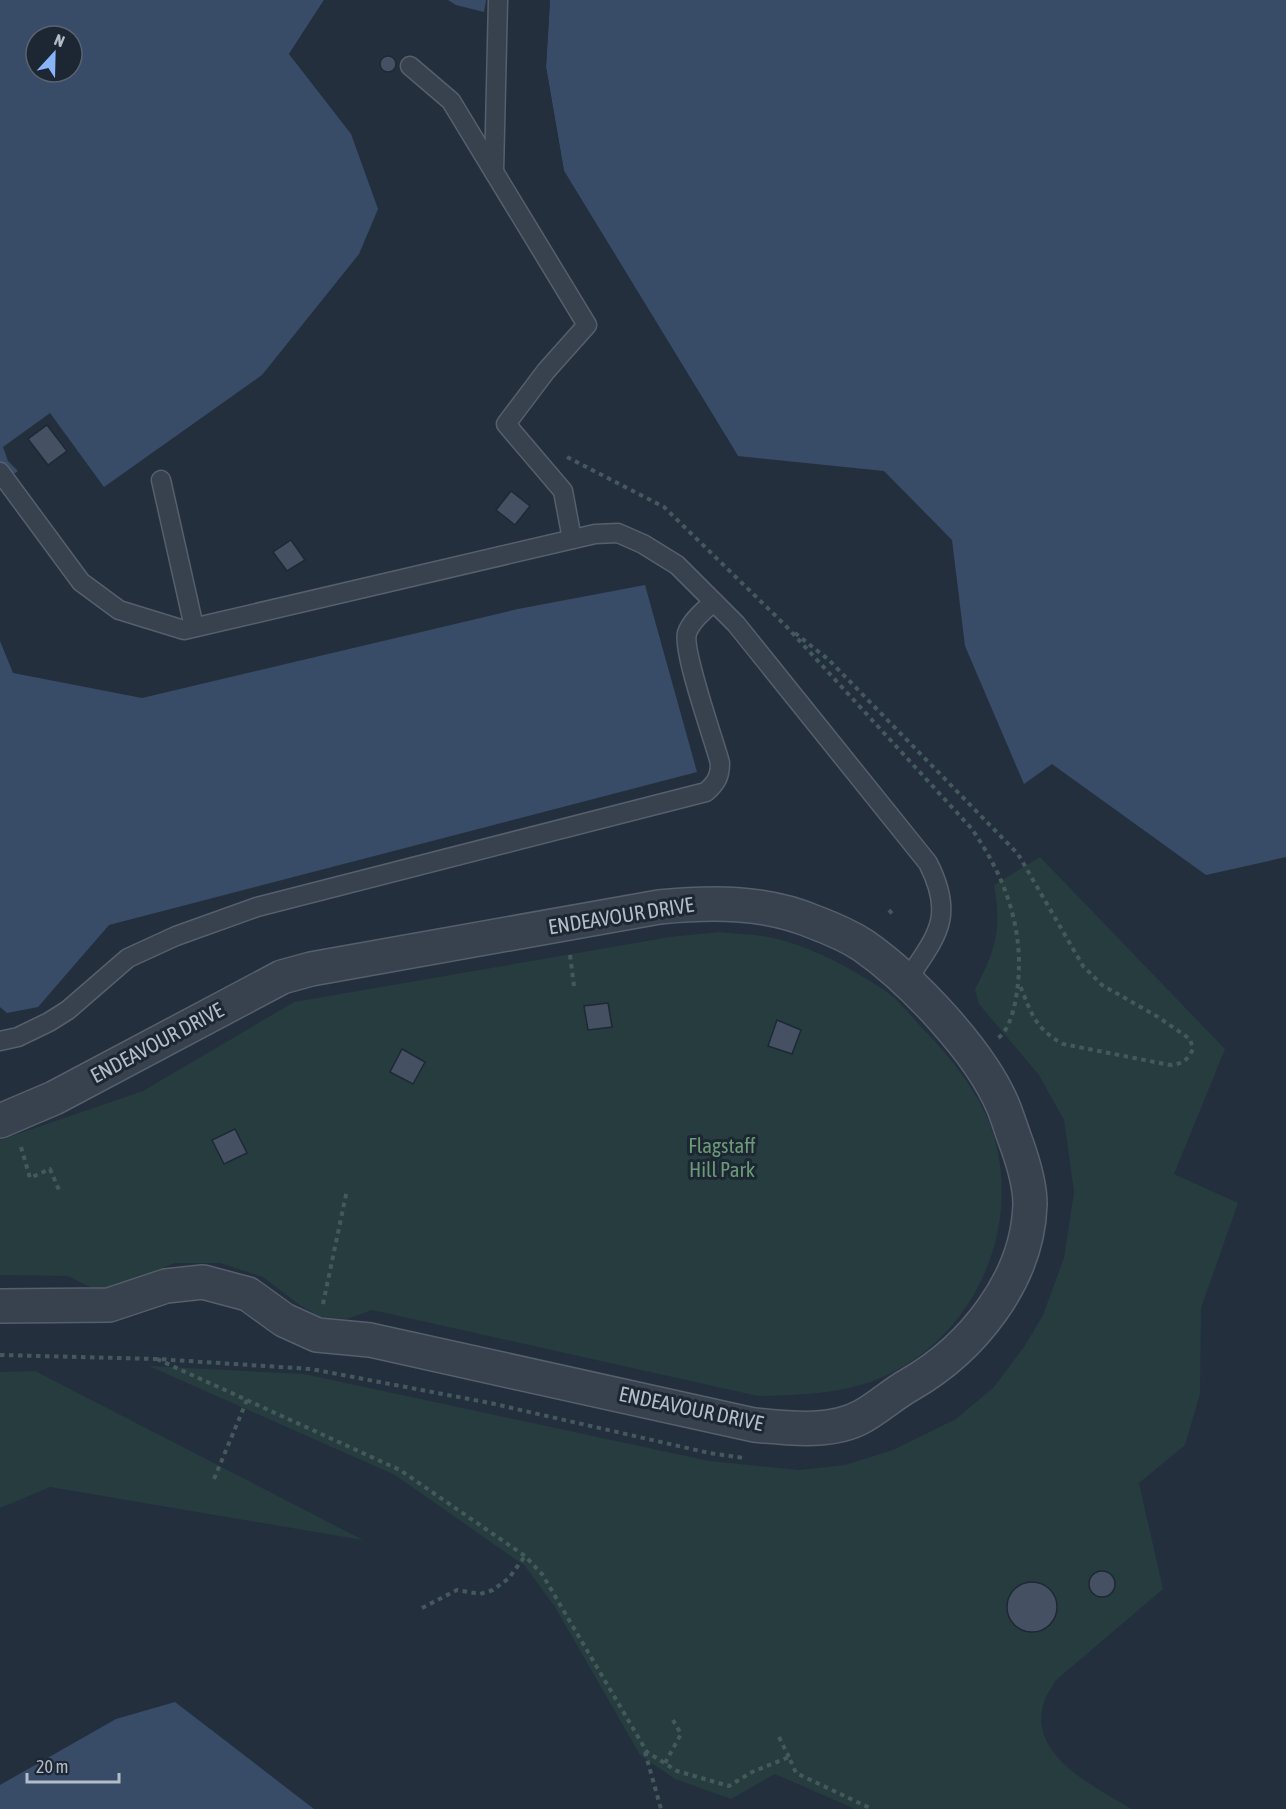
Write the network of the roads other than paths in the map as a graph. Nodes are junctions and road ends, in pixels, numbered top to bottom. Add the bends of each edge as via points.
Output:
1 (498, 0) edge
2 (411, 66) dead end
3 (494, 172) junction
4 (0, 472) edge
5 (162, 480) dead end
6 (572, 539) junction
7 (714, 602) junction
8 (194, 627) junction
9 (906, 982) junction
10 (0, 1041) edge
11 (0, 1121) edge
12 (0, 1306) edge

1 - 3 lane
2 - 3 lane via 451,101
3 - 6 lane via 587,325 506,424 563,491
4 - 8 lane via 81,582 119,610 184,630
5 - 8 lane
6 - 7 lane via 618,533 677,565
6 - 8 lane
7 - 9 lane via 736,624 928,863 940,893 942,918 935,937
7 - 10 lane via 697,617 687,634 689,659 720,763 720,774 706,792 257,907 186,932 128,958 49,1022
9 - 11 street, ENDEAVOUR DRIVE via 861,944 813,921 777,910 742,904 659,907 282,977 54,1098
9 - 12 street, ENDEAVOUR DRIVE via 956,1034 987,1077 1002,1104 1021,1158 1030,1202 1017,1262 978,1330 944,1363 862,1417 818,1427 753,1425 370,1340 317,1335 284,1320 248,1294 202,1282 165,1286 109,1305

